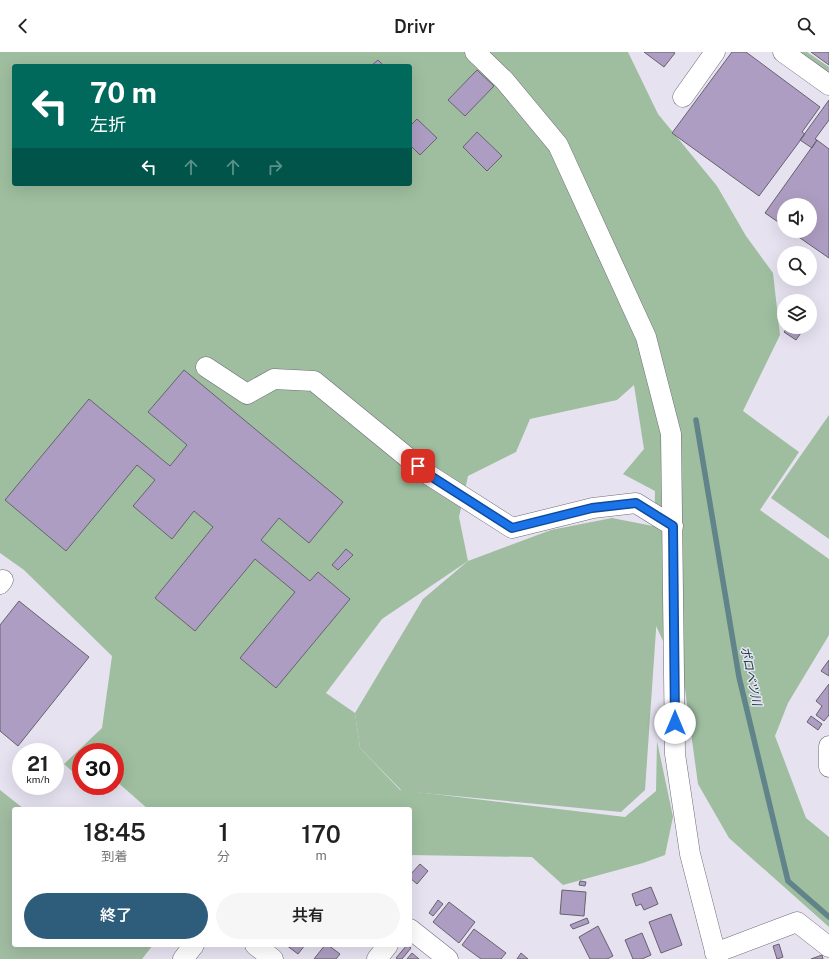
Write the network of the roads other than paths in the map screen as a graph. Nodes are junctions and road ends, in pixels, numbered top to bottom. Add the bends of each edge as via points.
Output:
1 (475, 52) edge
2 (715, 52) edge
3 (783, 52) edge
4 (829, 85) edge
5 (683, 97) dead end
6 (206, 367) dead end
7 (673, 526) junction
8 (829, 746) edge
9 (829, 767) edge
10 (412, 931) edge
11 (192, 947) edge
12 (257, 947) edge
13 (386, 947) edge
14 (829, 948) edge
15 (716, 956) edge
16 (183, 959) edge
17 (273, 959) edge
18 (377, 959) edge
19 (448, 959) edge

1 - 7 street via 504,80 558,145 646,337 671,434
2 - 5 street
3 - 4 street
6 - 7 street via 247,394 274,379 314,381 429,475 512,528 592,508 636,503
7 - 15 street via 675,754 690,854
8 - 9 street
10 - 19 street
11 - 16 street
12 - 17 street
13 - 18 street
14 - 15 street via 797,922

